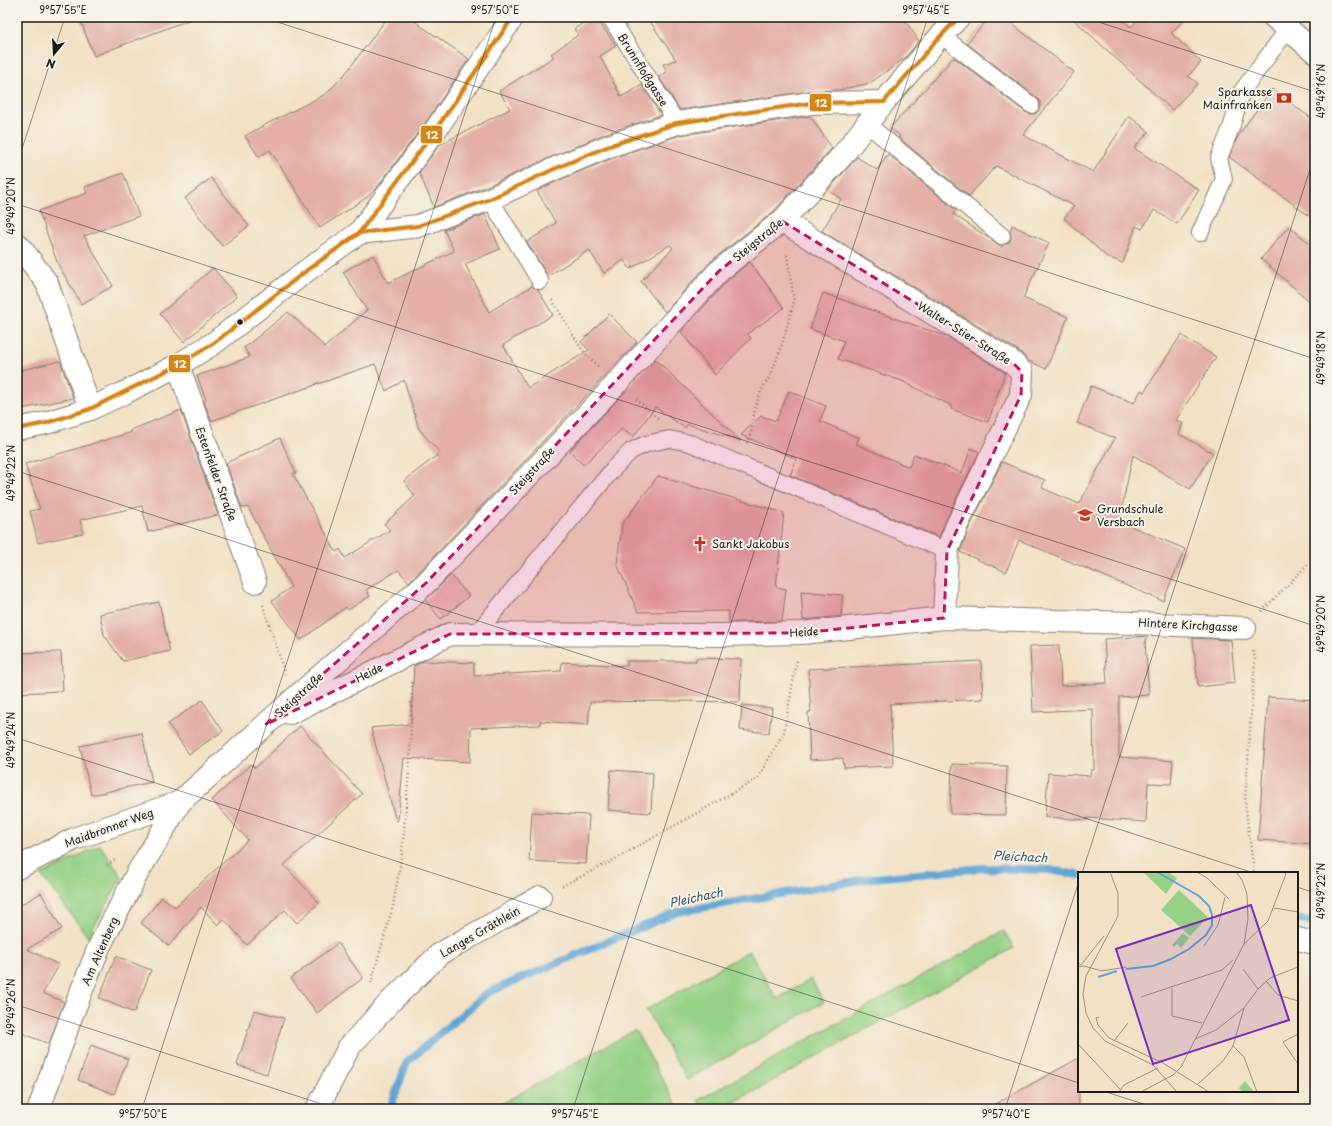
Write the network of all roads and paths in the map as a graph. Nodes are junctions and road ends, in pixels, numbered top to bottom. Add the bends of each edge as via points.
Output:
1 (513, 17) edge
2 (610, 17) edge
3 (959, 17) edge
4 (1281, 23) edge
5 (941, 35) junction
6 (1315, 52) edge
7 (884, 102) junction
8 (1030, 105) dead end
9 (677, 123) junction
10 (867, 124) junction
11 (490, 199) junction
12 (782, 221) junction
13 (359, 233) junction
14 (1200, 233) dead end
15 (1002, 236) dead end
16 (17, 244) edge
17 (540, 280) joint
18 (178, 365) junction
19 (616, 383) junction
20 (90, 409) junction
21 (17, 429) edge
22 (676, 440) junction
23 (738, 464) junction
24 (947, 552) junction
25 (1315, 557) edge
26 (255, 582) joint
27 (944, 618) junction
28 (1132, 623) joint
29 (1245, 628) junction
30 (802, 633) junction
31 (476, 634) junction
32 (413, 652) junction
33 (294, 699) junction
34 (265, 725) junction
35 (180, 802) junction
36 (107, 865) dead end
37 (17, 868) edge
38 (1254, 872) edge
39 (133, 881) junction
40 (540, 897) joint
41 (1298, 939) edge
42 (1315, 943) edge
43 (370, 988) dead end
44 (39, 1109) edge
45 (317, 1109) edge

1 - 13 street via 436,130
2 - 9 lane, Brunnfloßgasse
3 - 5 street, Steigstraße
4 - 6 street
4 - 14 lane via 1242,91 1219,158 1224,179
5 - 7 street, Steigstraße
5 - 8 lane
7 - 9 street via 812,103
7 - 10 street, Steigstraße
9 - 11 street via 609,146
10 - 12 street, Steigstraße via 842,156
10 - 15 lane
11 - 13 street via 418,226
11 - 17 lane
12 - 19 street, Steigstraße via 719,272
12 - 23 path via 794,301 781,348 772,374 761,391 750,437
12 - 24 street, Walter-Stier-Straße via 1012,362 1022,372 1021,394 957,525
13 - 18 street via 214,343
16 - 20 street via 47,283
17 - 19 path via 583,351
18 - 20 street
18 - 26 street, Estenfelder Straße
19 - 22 path via 662,421
19 - 33 street, Steigstraße via 426,583
20 - 21 street
22 - 23 lane via 690,443
22 - 31 lane via 646,444 632,450 614,468
23 - 24 lane
24 - 27 street, Walter-Stier-Straße
25 - 29 path, Hintere Kirchgasse
26 - 33 path
27 - 28 street, Heide
27 - 30 street, Heide
28 - 29 street, Hintere Kirchgasse
29 - 38 path, Hintere Kirchgasse via 1255,658 1245,802
30 - 31 street, Heide
30 - 40 path via 784,732 757,779 612,861
31 - 32 street, Heide via 450,634
32 - 34 street, Heide
32 - 43 path via 410,758 402,853 393,906
33 - 34 street, Steigstraße
34 - 35 street, Steigstraße
35 - 37 street, Maidbronner Weg via 74,839
35 - 39 street, Am Altenberg
36 - 39 path via 117,859
39 - 44 street, Am Altenberg via 97,954 71,1017
40 - 45 street, Langes Gräthlein via 440,954 392,1000 349,1047
41 - 42 street

